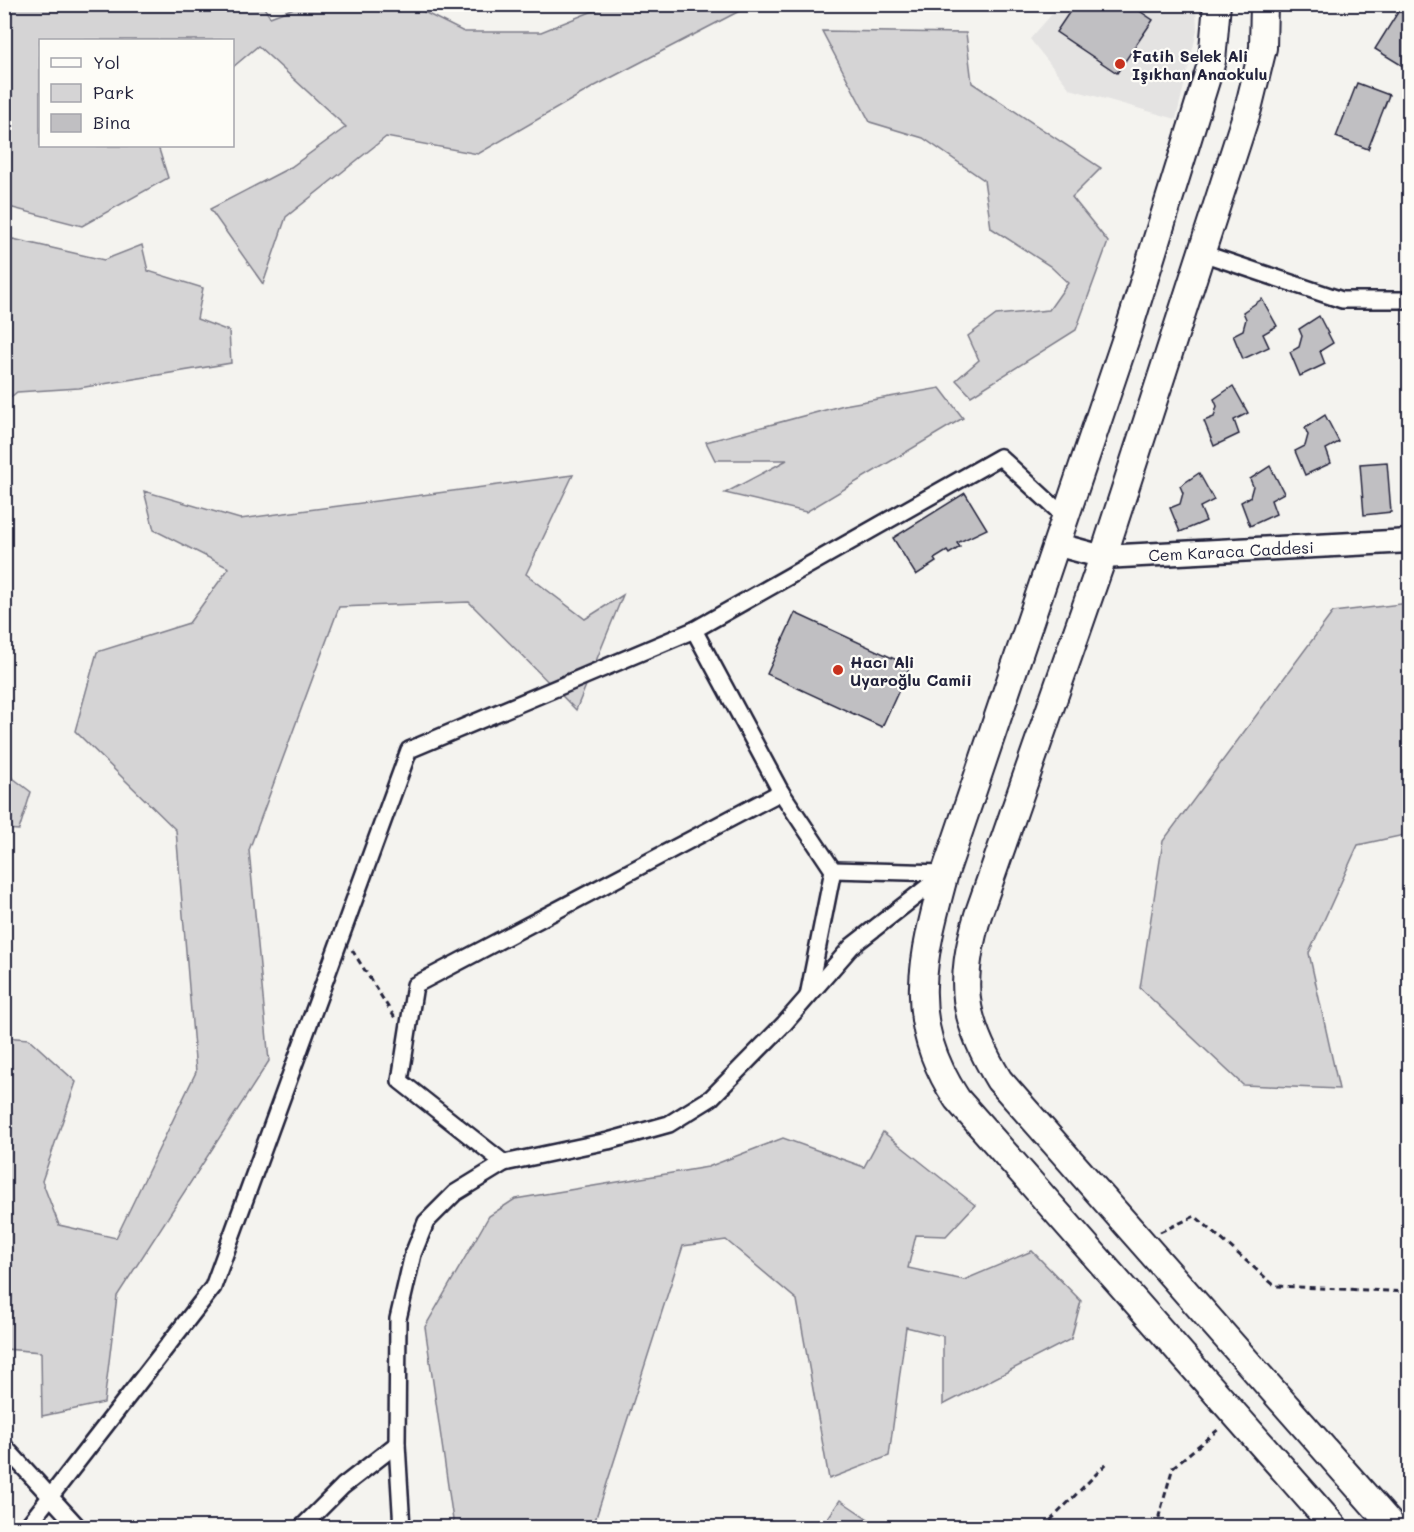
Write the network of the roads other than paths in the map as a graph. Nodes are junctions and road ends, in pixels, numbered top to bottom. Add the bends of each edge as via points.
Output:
1 (1217, 4) edge
2 (1264, 4) edge
3 (1202, 253) junction
4 (1410, 300) edge
5 (1065, 517) junction
6 (1410, 541) edge
7 (1055, 544) junction
8 (1103, 557) junction
9 (694, 630) junction
10 (781, 792) junction
11 (833, 870) junction
12 (945, 873) junction
13 (807, 997) junction
14 (504, 1163) junction
15 (397, 1444) junction
16 (4, 1446) edge
17 (51, 1494) junction
18 (26, 1527) edge
19 (79, 1527) edge
20 (301, 1527) edge
21 (402, 1527) edge
22 (1335, 1527) edge
23 (1394, 1527) edge

1 - 5 main road via 1212,61 1128,332
2 - 3 main road via 1263,48 1248,110
3 - 4 street via 1342,300
3 - 8 main road
5 - 7 main road
5 - 9 street via 1000,457
6 - 8 street, Cem Karaca Caddesi
7 - 8 street, Cem Karaca Caddesi
7 - 12 main road
8 - 23 main road via 968,948 964,982 969,1015 999,1080
9 - 10 street
9 - 17 street via 410,750 213,1287
10 - 11 street
10 - 14 street via 415,985 400,1082
11 - 12 street
11 - 13 street
12 - 13 street via 852,946
12 - 22 main road via 928,934 922,995 924,1023 942,1076 957,1099
13 - 14 street via 711,1098 669,1124 608,1142
14 - 15 street via 455,1193 426,1222 413,1254 398,1319
15 - 20 street
15 - 21 street
16 - 17 street
17 - 18 street
17 - 19 street

